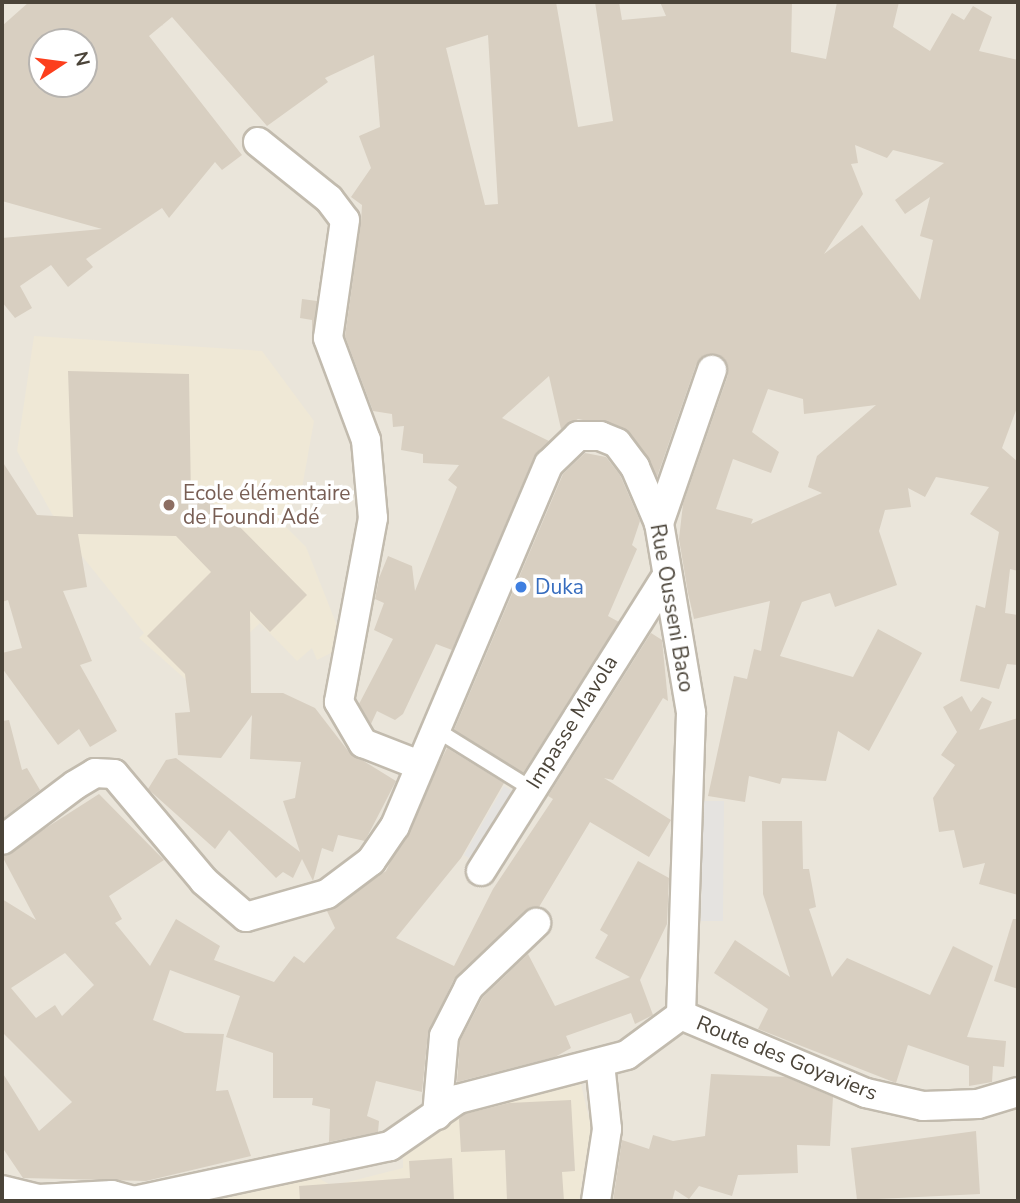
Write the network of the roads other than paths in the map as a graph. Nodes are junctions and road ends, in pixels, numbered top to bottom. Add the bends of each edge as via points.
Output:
1 (258, 142) dead end
2 (712, 370) dead end
3 (659, 523) junction
4 (667, 576) junction
5 (435, 729) junction
6 (419, 765) junction
7 (530, 788) junction
8 (2, 840) edge
9 (481, 871) dead end
10 (536, 923) dead end
11 (681, 1015) junction
12 (600, 1064) junction
13 (1018, 1092) edge
14 (436, 1115) junction
15 (2, 1190) edge
16 (134, 1201) edge
17 (596, 1201) edge

1 - 6 street via 329,199 345,220 328,338 366,440 373,518 339,702 362,743
2 - 3 street
3 - 4 street, Rue Ousseni Baco
3 - 5 street, Rue Ousseni Baco via 635,467 617,443 578,436 564,446 549,464
4 - 7 street, Impasse Mavola
4 - 11 street, Rue Ousseni Baco via 687,683 694,767
5 - 6 street, Rue Ousseni Baco
5 - 7 lane
6 - 8 street, Rue Ousseni Baco via 395,826 372,861 327,894 246,916 204,881 114,774 95,773
7 - 9 street, Impasse Mavola
10 - 14 street via 469,987 444,1036
11 - 12 street via 627,1055
11 - 13 street, Route des Goyaviers via 866,1093 923,1106 978,1104
12 - 14 street via 472,1093
12 - 17 street via 607,1129
14 - 16 street via 390,1146
15 - 16 street via 39,1199 113,1195

